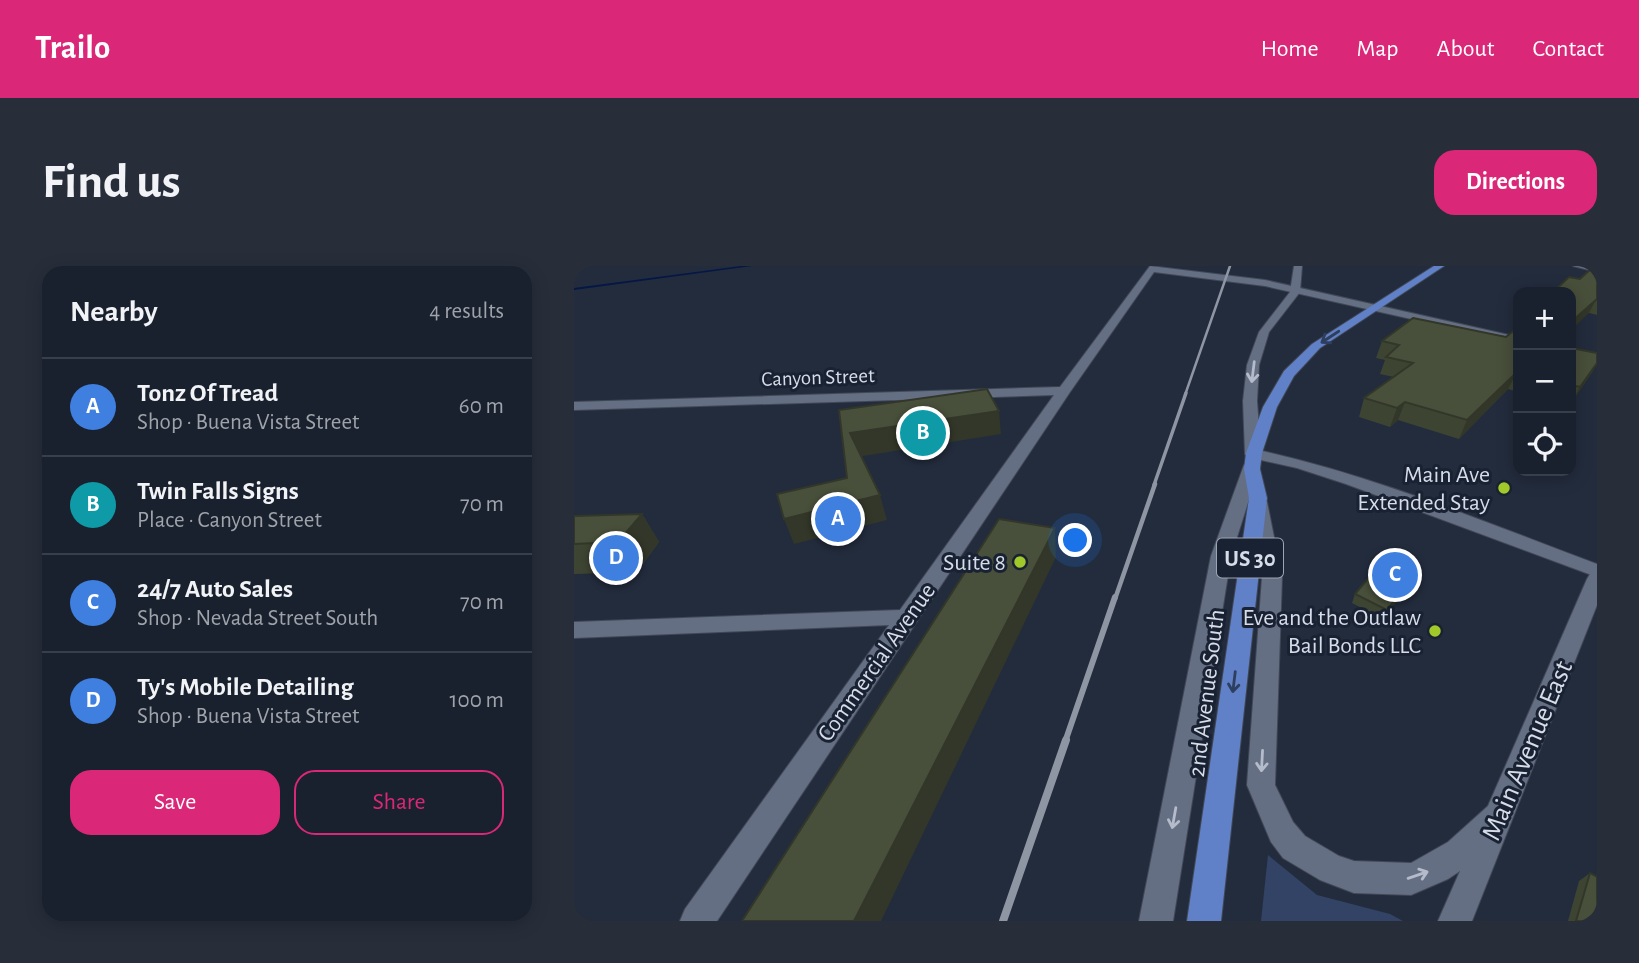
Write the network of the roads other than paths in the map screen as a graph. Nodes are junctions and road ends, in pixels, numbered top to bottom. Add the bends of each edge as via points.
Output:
1 (1298, 266) edge
2 (1440, 266) edge
3 (1577, 266) edge
4 (1153, 267) edge
5 (1597, 269) edge
6 (1297, 277) junction
7 (1265, 283) junction
8 (1296, 292) junction
9 (1373, 309) junction
10 (1513, 339) edge
11 (1063, 391) junction
12 (574, 406) edge
13 (1253, 460) junction
14 (1258, 498) junction
15 (1597, 571) edge
16 (1597, 579) edge
17 (907, 617) junction
18 (574, 630) edge
19 (1499, 816) junction
20 (697, 921) edge
21 (1156, 921) edge
22 (1204, 921) edge
23 (1455, 921) edge

1 - 6 street
2 - 9 main road
3 - 5 street
4 - 7 street
4 - 11 street, Commercial Avenue
6 - 7 street
6 - 8 street
7 - 8 street
8 - 9 street
8 -> 13 street via 1264,332 1253,365
9 - 10 street
9 -> 13 main road via 1297,361 1278,386
11 - 12 street, Canyon Street
11 - 17 street, Commercial Avenue
13 - 14 main road, 2nd Avenue South / US 30
13 - 15 street via 1301,464 1352,480
13 -> 21 street via 1221,556
14 -> 19 street via 1272,577 1261,785 1282,832 1294,847 1331,869 1354,877 1411,879 1437,869
14 -> 22 main road, 2nd Avenue South / US 30
16 - 19 street, Main Avenue East
17 - 18 street
17 - 20 street, Commercial Avenue
19 - 23 street, Main Avenue East

